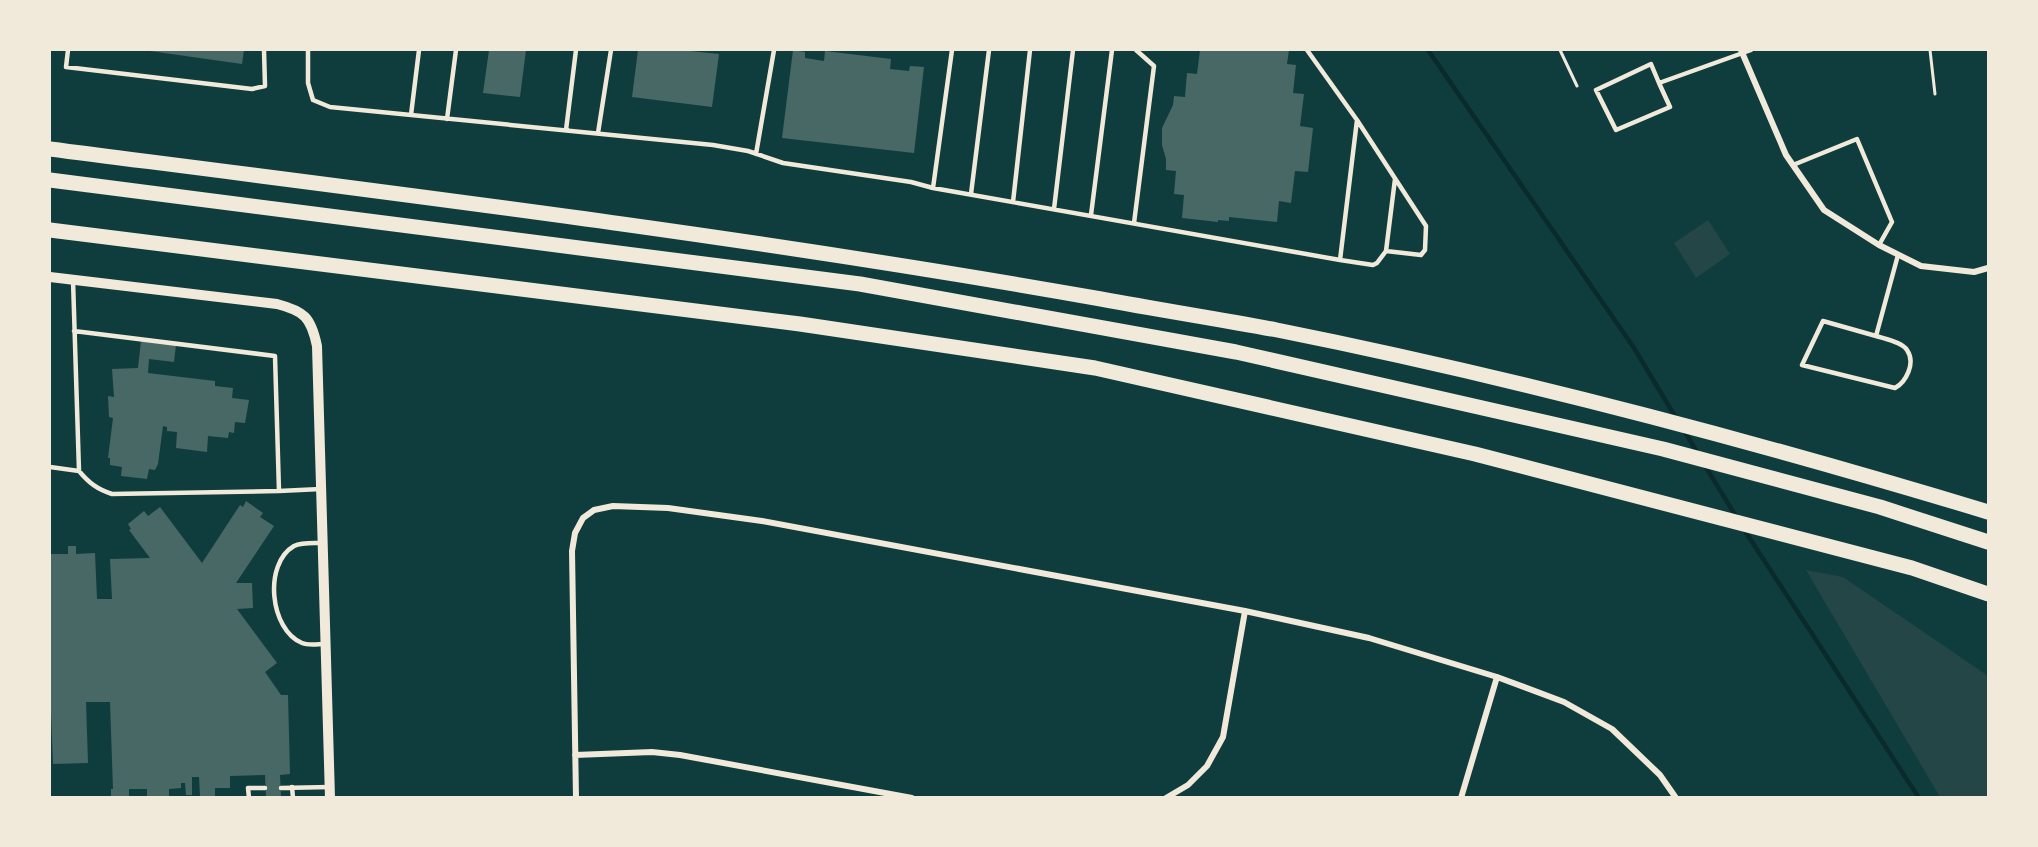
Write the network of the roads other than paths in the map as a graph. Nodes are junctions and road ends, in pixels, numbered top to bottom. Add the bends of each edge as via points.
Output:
1 (68, 50) edge
2 (264, 50) edge
3 (308, 50) edge
4 (419, 50) edge
5 (456, 50) edge
6 (576, 50) edge
7 (611, 50) edge
8 (774, 50) edge
9 (952, 50) edge
10 (988, 50) edge
11 (1030, 50) edge
12 (1073, 50) edge
13 (1112, 50) edge
14 (1136, 50) edge
15 (1307, 50) edge
16 (1751, 50) edge
17 (1742, 51) edge
18 (1659, 83) junction
19 (411, 115) junction
20 (447, 119) junction
21 (1357, 120) junction
22 (566, 130) junction
23 (598, 134) junction
24 (50, 149) edge
25 (756, 154) junction
26 (1793, 165) junction
27 (1395, 178) junction
28 (50, 180) edge
29 (933, 188) junction
30 (971, 195) junction
31 (1013, 202) junction
32 (1054, 209) junction
33 (1091, 215) junction
34 (1134, 223) junction
35 (50, 230) edge
36 (1879, 245) junction
37 (1386, 251) junction
38 (1898, 255) junction
39 (1340, 260) junction
40 (1989, 268) edge
41 (50, 277) edge
42 (73, 280) junction
43 (74, 332) junction
44 (1876, 336) junction
45 (50, 467) edge
46 (79, 471) junction
47 (321, 489) junction
48 (279, 491) junction
49 (1989, 512) edge
50 (1989, 542) edge
51 (322, 543) junction
52 (1989, 594) edge
53 (1245, 611) junction
54 (325, 644) junction
55 (1497, 678) junction
56 (575, 755) junction
57 (292, 787) junction
58 (266, 788) dead end
59 (280, 788) dead end
60 (330, 792) edge
61 (249, 798) edge
62 (292, 798) edge
63 (576, 798) edge
64 (912, 798) edge
65 (1166, 798) edge
66 (1461, 798) edge
67 (1676, 798) edge

1 - 2 lane via 66,67 252,89 266,86
3 - 19 lane via 308,83 313,100 330,106
4 - 19 lane
5 - 20 lane
6 - 22 lane
7 - 23 lane
8 - 25 lane
9 - 29 lane
10 - 30 lane
11 - 31 lane
12 - 32 lane
13 - 33 lane
14 - 34 lane via 1154,66
15 - 21 lane
16 - 17 lane
17 - 18 lane
17 - 26 street
18 - 18 lane via 1651,64 1596,90 1616,130 1670,106
19 - 20 lane
20 - 22 lane
21 - 27 lane
21 - 39 lane
22 - 23 lane
23 - 25 lane via 713,145
24 - 49 highway via 477,204 929,269 1277,330 1679,423
25 - 29 lane via 783,163
26 - 36 street via 1824,210
26 - 36 lane via 1857,139 1892,222
27 - 37 lane
27 - 37 lane via 1426,226 1425,250 1421,255
28 - 50 highway via 861,284 1236,352 1663,449 1880,507
29 - 30 lane
30 - 31 lane
31 - 32 lane
32 - 33 lane
33 - 34 lane
34 - 39 lane
35 - 52 highway via 800,324 1095,368 1475,454 1912,568
36 - 38 street
37 - 39 lane via 1373,265
38 - 40 street via 1921,266 1974,272
38 - 44 lane
41 - 42 street
42 - 43 lane
42 - 47 street via 277,304 307,317 317,346
43 - 46 lane
43 - 48 lane via 275,356
44 - 44 lane via 1823,321 1802,365 1894,388 1908,375 1907,350
45 - 46 lane
46 - 48 lane via 98,489 112,494
47 - 48 lane
47 - 51 street
51 - 54 street
51 - 54 lane via 295,546 288,552 276,574 274,596 284,627 294,638 308,645
53 - 55 street via 1369,638
53 - 56 street via 762,521 668,508 613,506 594,510 583,518 572,551
53 - 65 street via 1223,737 1207,766 1188,785
54 - 60 street
55 - 66 street
55 - 67 street via 1564,702 1612,729 1660,774
56 - 63 street
56 - 64 street via 680,755
57 - 59 lane
57 - 60 lane
57 - 62 lane
58 - 61 lane via 249,788

